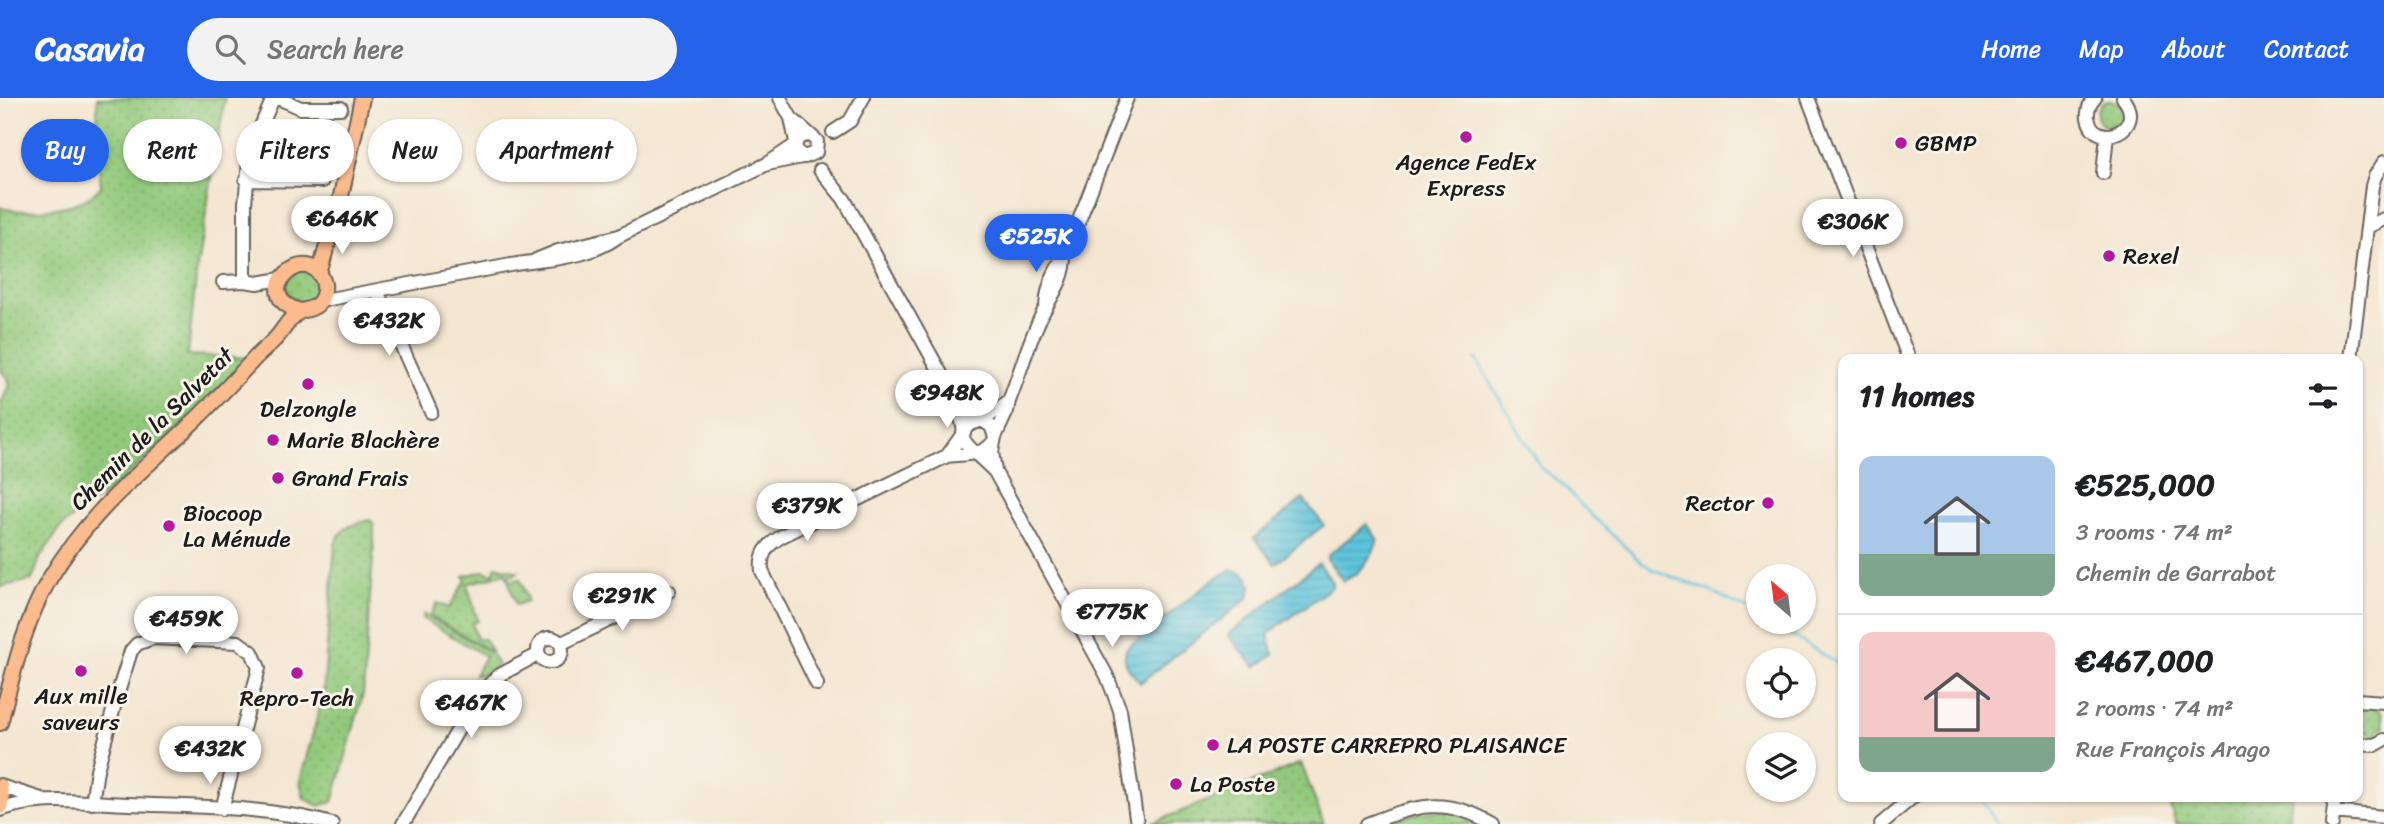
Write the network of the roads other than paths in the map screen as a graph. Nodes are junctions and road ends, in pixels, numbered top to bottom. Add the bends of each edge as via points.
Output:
1 (277, 98) edge
2 (362, 98) edge
3 (780, 98) edge
4 (863, 98) edge
5 (1127, 98) edge
6 (1808, 98) edge
7 (2095, 98) edge
8 (2123, 98) edge
9 (341, 108) dead end
10 (791, 118) junction
11 (264, 119) edge
12 (833, 132) junction
13 (809, 135) junction
14 (2107, 135) junction
15 (795, 143) junction
16 (810, 153) junction
17 (2384, 162) edge
18 (767, 164) junction
19 (2103, 173) dead end
20 (246, 182) edge
21 (2371, 197) junction
22 (2384, 211) edge
23 (2384, 219) edge
24 (2367, 227) junction
25 (332, 229) junction
26 (304, 266) junction
27 (321, 280) junction
28 (223, 282) dead end
29 (251, 282) junction
30 (281, 290) junction
31 (377, 290) junction
32 (359, 293) junction
33 (320, 301) junction
34 (300, 311) junction
35 (263, 349) junction
36 (1907, 354) edge
37 (2352, 354) edge
38 (1009, 401) junction
39 (959, 406) junction
40 (431, 412) dead end
41 (982, 421) junction
42 (964, 432) junction
43 (994, 440) junction
44 (976, 452) junction
45 (947, 456) junction
46 (995, 472) junction
47 (669, 591) dead end
48 (817, 684) dead end
49 (2363, 700) edge
50 (2384, 702) edge
51 (0, 723) edge
52 (2384, 740) edge
53 (2363, 744) edge
54 (0, 786) edge
55 (52, 801) junction
56 (1907, 802) edge
57 (92, 803) junction
58 (0, 808) edge
59 (222, 809) junction
60 (271, 812) junction
61 (2384, 817) edge
62 (2333, 818) edge
63 (308, 821) edge
64 (280, 824) edge
65 (332, 824) edge
66 (403, 824) edge
67 (1137, 824) edge
68 (1367, 824) edge
69 (1493, 824) edge
70 (1881, 824) edge

1 - 9 street via 301,108
1 - 11 street
2 - 25 main road
3 - 10 street
4 - 12 street via 850,121
5 - 38 street via 1065,256 1065,269
6 - 36 street
7 - 14 street via 2088,109 2090,123
8 - 14 street via 2130,109 2128,122 2120,132
10 - 13 street
10 - 15 street
12 - 13 street
12 - 16 street
13 - 15 street
13 - 16 street via 817,141
14 - 19 street
15 - 16 street via 796,151
15 - 18 street
16 - 18 street
16 - 39 street via 844,199
17 - 21 street via 2375,176
18 - 31 street via 587,253
20 - 29 street
21 - 22 street
21 - 24 street
23 - 24 street
24 - 37 street
25 - 26 main road
25 - 27 main road
26 - 27 main road
26 - 30 main road via 288,271
27 - 32 street
27 - 33 main road
28 - 29 street
29 - 30 street
30 - 34 main road via 287,306
30 - 35 main road, Chemin de la Salvetat via 284,311
31 - 32 street
31 - 40 street
32 - 33 street
33 - 34 main road, Chemin de la Salvetat
34 - 35 main road, Chemin de la Salvetat
35 - 51 main road, Chemin de la Salvetat via 76,538 27,626
38 - 41 street
38 - 43 street
39 - 41 street
39 - 42 street
41 - 42 street via 971,422
41 - 43 street via 991,426
42 - 44 street via 965,444
42 - 45 street
43 - 44 street via 986,450
43 - 46 street
44 - 45 street
44 - 46 street
45 - 48 street via 782,536 765,550 762,571
46 - 67 street via 1107,676 1120,710
47 - 66 street via 562,643 545,638 539,654 498,676 477,697
49 - 50 street
52 - 53 street
54 - 55 street
54 - 58 main road
55 - 57 street
55 - 58 street
56 - 70 street
57 - 59 street
57 - 59 street via 131,651 153,638 238,642 256,657 259,668
59 - 60 street
60 - 63 street
60 - 64 street
61 - 62 street
63 - 65 street
68 - 69 street via 1429,806 1466,810

